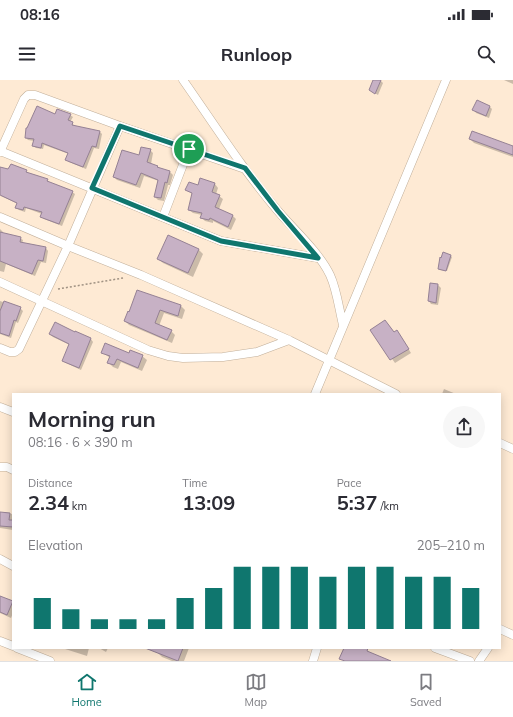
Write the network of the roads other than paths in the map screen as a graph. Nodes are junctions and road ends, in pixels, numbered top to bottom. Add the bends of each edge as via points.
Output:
1 (183, 80) edge
2 (446, 80) edge
3 (120, 126) junction
4 (189, 149) junction
5 (0, 151) edge
6 (245, 168) junction
7 (92, 188) junction
8 (0, 217) edge
9 (163, 217) junction
10 (68, 246) junction
11 (318, 258) junction
12 (0, 282) edge
13 (41, 301) junction
14 (343, 325) junction
15 (289, 340) junction
16 (0, 348) edge
17 (329, 361) junction
18 (315, 393) edge
19 (394, 393) edge
20 (0, 407) edge
21 (12, 412) edge
22 (501, 443) edge
23 (513, 449) edge
24 (0, 467) edge
25 (12, 470) edge
26 (0, 558) edge
27 (12, 565) edge
28 (501, 630) edge
29 (513, 634) edge
30 (0, 641) edge
31 (12, 646) edge
32 (20, 649) edge
33 (317, 649) edge
34 (438, 649) edge
35 (487, 649) edge
36 (50, 661) edge
37 (313, 661) edge
38 (470, 661) edge
39 (480, 661) edge

1 - 6 street
2 - 14 street
3 - 4 street
3 - 5 street via 28,95
3 - 7 street
4 - 6 street
4 - 9 street
5 - 7 street
6 - 11 street
7 - 9 street
7 - 10 street
8 - 10 street
9 - 11 street via 221,241
10 - 13 street
10 - 15 street
11 - 14 street via 330,275
12 - 13 street
13 - 15 street via 148,350 168,356 223,357 257,352
13 - 16 street via 19,349 10,352
14 - 17 street
15 - 17 street
17 - 18 street
17 - 19 street
20 - 21 street
22 - 23 street
24 - 25 street
26 - 27 street
28 - 29 street
30 - 31 street
32 - 36 street
33 - 37 street
34 - 38 street
35 - 39 street

